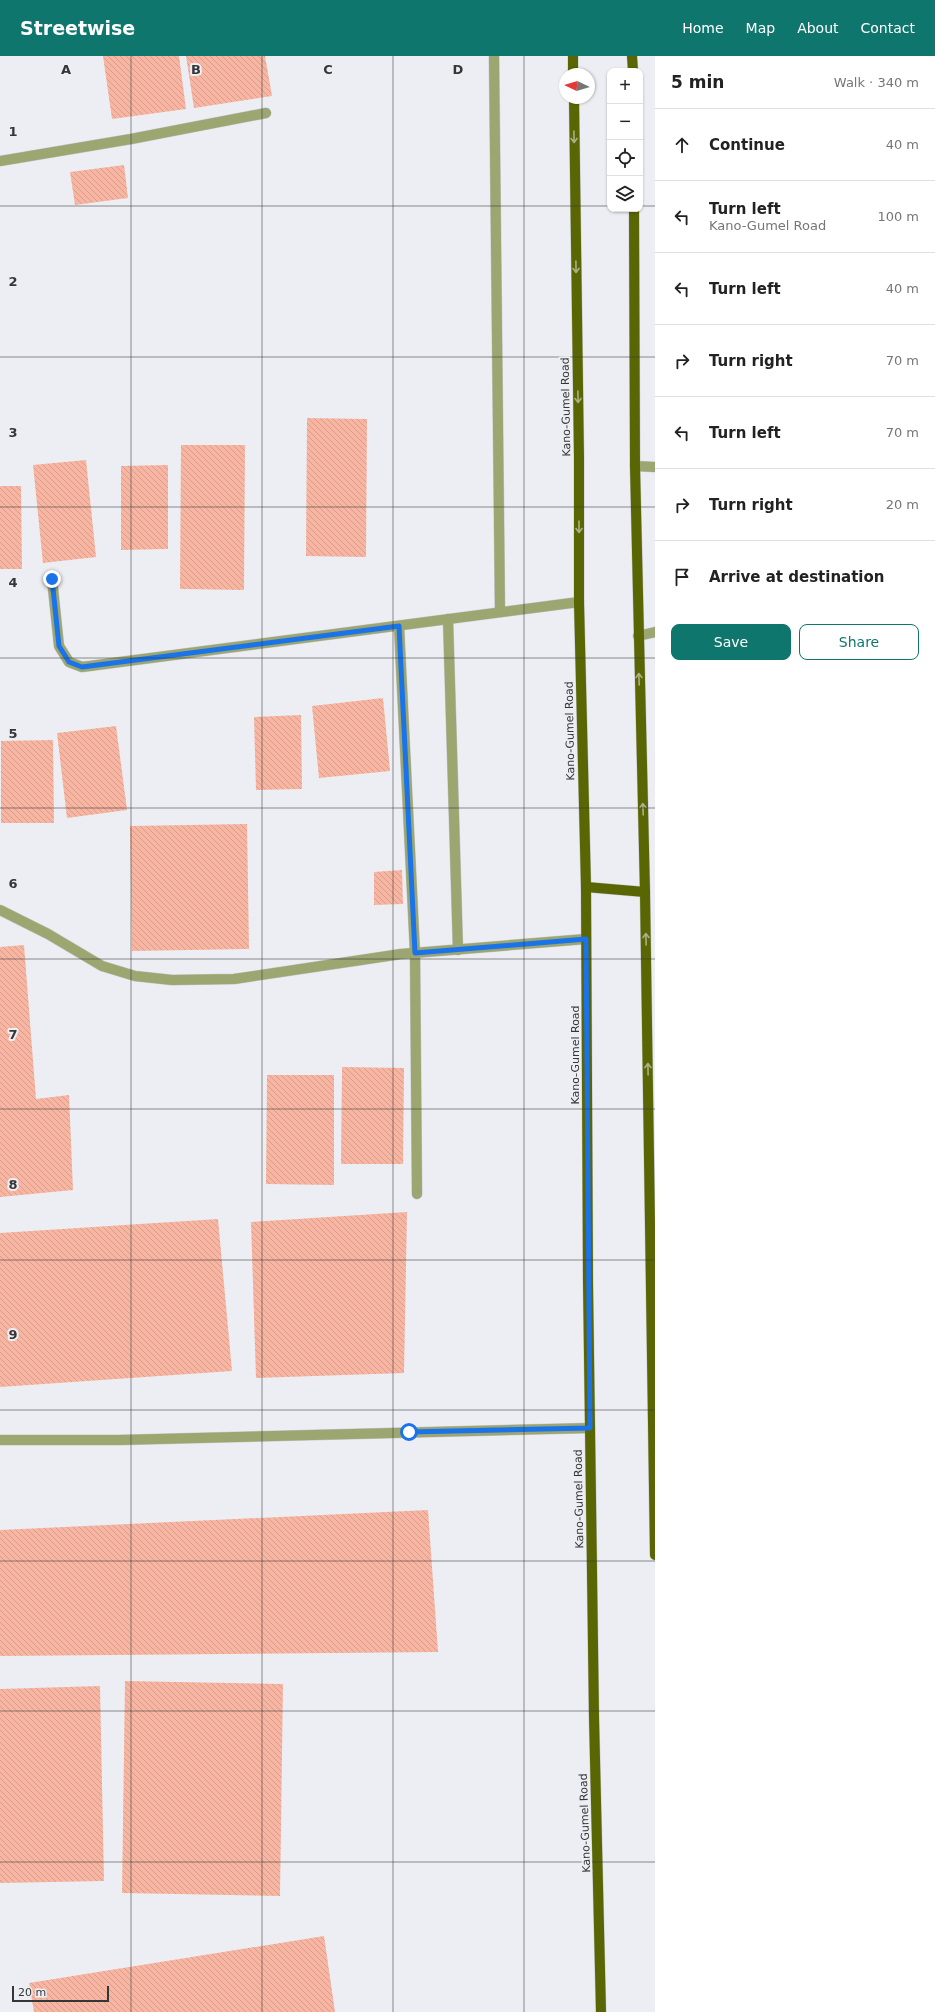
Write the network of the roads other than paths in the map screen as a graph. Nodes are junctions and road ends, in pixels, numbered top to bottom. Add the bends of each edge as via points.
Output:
1 (494, 56) edge
2 (573, 56) edge
3 (632, 56) edge
4 (573, 68) edge
5 (632, 68) edge
6 (574, 104) edge
7 (266, 113) dead end
8 (0, 161) edge
9 (634, 212) edge
10 (636, 466) junction
11 (655, 467) edge
12 (52, 579) dead end
13 (579, 602) junction
14 (500, 612) junction
15 (448, 619) junction
16 (399, 626) junction
17 (655, 632) edge
18 (638, 636) junction
19 (586, 887) junction
20 (645, 892) junction
21 (0, 910) edge
22 (586, 939) junction
23 (458, 950) junction
24 (415, 953) junction
25 (417, 1194) dead end
26 (590, 1428) junction
27 (0, 1440) edge
28 (655, 1556) edge
29 (601, 2012) edge

1 - 14 street
2 - 4 main road
3 - 5 main road
6 -> 13 main road, Kano-Gumel Road
7 - 8 street
9 - 10 main road
10 - 11 street
10 - 18 main road
12 - 16 street via 59,646 69,662 82,667
13 - 14 street
13 - 19 main road, Kano-Gumel Road
14 - 15 street
15 - 16 street
15 - 23 street
16 - 24 street
17 - 18 street
20 -> 18 main road
19 - 20 main road
19 - 22 main road, Kano-Gumel Road
28 -> 20 main road
21 - 24 street via 48,934 102,966 135,976 172,980 234,980
22 - 23 street
22 - 26 main road, Kano-Gumel Road
23 - 24 street
24 - 25 street
26 - 27 street via 118,1440
26 - 29 main road, Kano-Gumel Road

